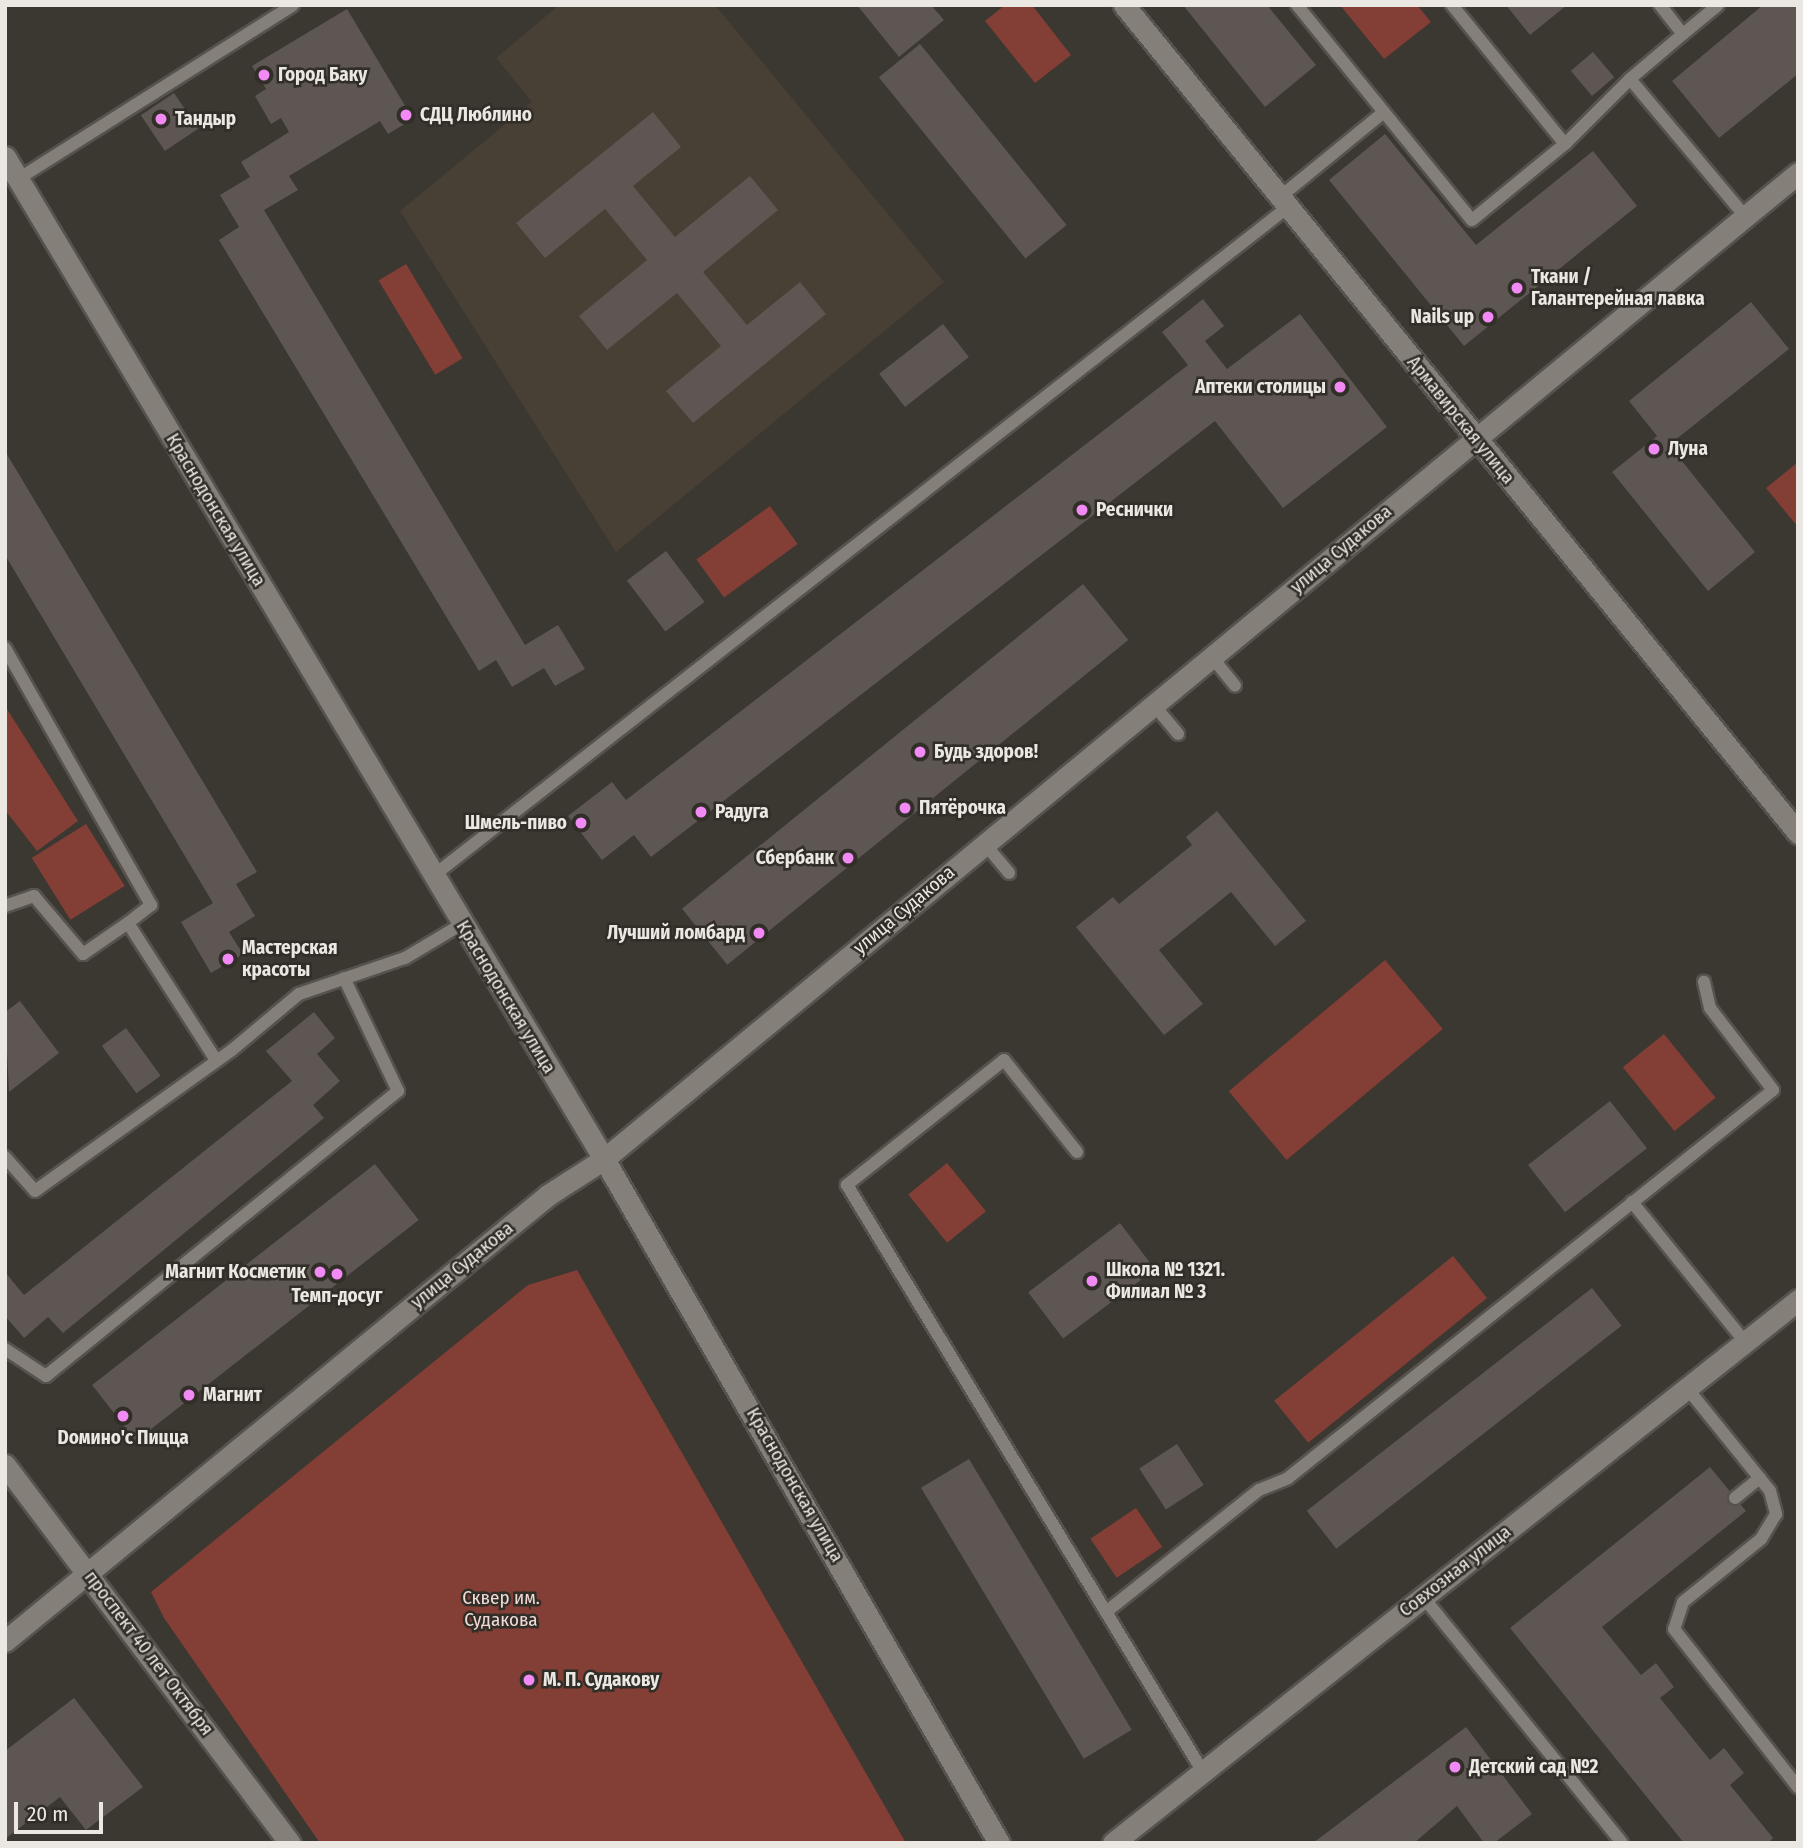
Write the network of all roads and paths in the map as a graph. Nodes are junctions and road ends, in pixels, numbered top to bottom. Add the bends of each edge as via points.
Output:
1 (293, 5) edge
2 (1125, 5) edge
3 (1297, 5) edge
4 (1452, 5) edge
5 (1660, 5) edge
6 (1717, 5) edge
7 (1683, 34) junction
8 (1630, 79) junction
9 (1384, 112) junction
10 (1564, 144) junction
11 (5, 157) edge
12 (1798, 173) edge
13 (18, 179) junction
14 (1284, 202) junction
15 (1745, 216) junction
16 (1476, 437) junction
17 (5, 649) edge
18 (1211, 656) junction
19 (1235, 686) dead end
20 (1153, 704) junction
21 (1178, 734) dead end
22 (1798, 833) edge
23 (984, 843) junction
24 (1009, 873) dead end
25 (433, 876) junction
26 (5, 906) edge
27 (128, 923) junction
28 (462, 924) junction
29 (344, 978) junction
30 (1704, 982) dead end
31 (216, 1060) junction
32 (1077, 1152) dead end
33 (5, 1157) edge
34 (604, 1159) junction
35 (1632, 1202) junction
36 (1798, 1300) edge
37 (1745, 1342) junction
38 (5, 1349) edge
39 (1687, 1388) junction
40 (5, 1465) edge
41 (1760, 1478) junction
42 (1735, 1498) dead end
43 (89, 1573) junction
44 (1423, 1597) junction
45 (1106, 1612) junction
46 (5, 1641) edge
47 (1203, 1772) junction
48 (1798, 1787) edge
49 (290, 1843) edge
50 (999, 1843) edge
51 (1113, 1843) edge
52 (1622, 1843) edge

1 - 13 lane
2 - 14 street, Армавирская улица
3 - 9 lane
4 - 10 lane
5 - 7 lane
6 - 7 lane
7 - 8 lane
8 - 10 lane
8 - 15 lane
9 - 10 lane via 1472,220
9 - 14 lane
11 - 13 street, Краснодонская улица
12 - 15 street, улица Судакова
13 - 25 street, Краснодонская улица
14 - 16 street, Армавирская улица
14 - 25 lane
15 - 16 street, улица Судакова
16 - 18 street, улица Судакова
16 - 22 street, Армавирская улица
17 - 27 lane via 151,905
18 - 19 lane
18 - 20 street, улица Судакова
20 - 21 lane
20 - 23 street, улица Судакова
23 - 24 lane
23 - 34 street, улица Судакова
25 - 28 street, Краснодонская улица
26 - 27 lane via 34,896 83,954
27 - 31 lane
28 - 29 lane via 405,958
28 - 34 street, Краснодонская улица
29 - 31 lane via 299,994
29 - 38 lane via 398,1091 46,1376
30 - 35 lane via 1710,1008 1773,1090
31 - 33 lane via 35,1191
32 - 45 lane via 1004,1060 847,1185
34 - 43 street, улица Судакова via 548,1195
34 - 50 street, Краснодонская улица
35 - 37 lane
35 - 45 lane via 1288,1478 1258,1490
36 - 37 street, Совхозная улица
37 - 39 street, Совхозная улица
39 - 41 lane
39 - 44 street, Совхозная улица
40 - 43 street, проспект 40 лет Октября
41 - 42 lane
41 - 48 lane via 1776,1505 1769,1532 1683,1602 1674,1629
43 - 46 street, улица Судакова
43 - 49 street, проспект 40 лет Октября
44 - 47 street, Совхозная улица
44 - 52 lane
45 - 47 lane
47 - 51 street, Совхозная улица

